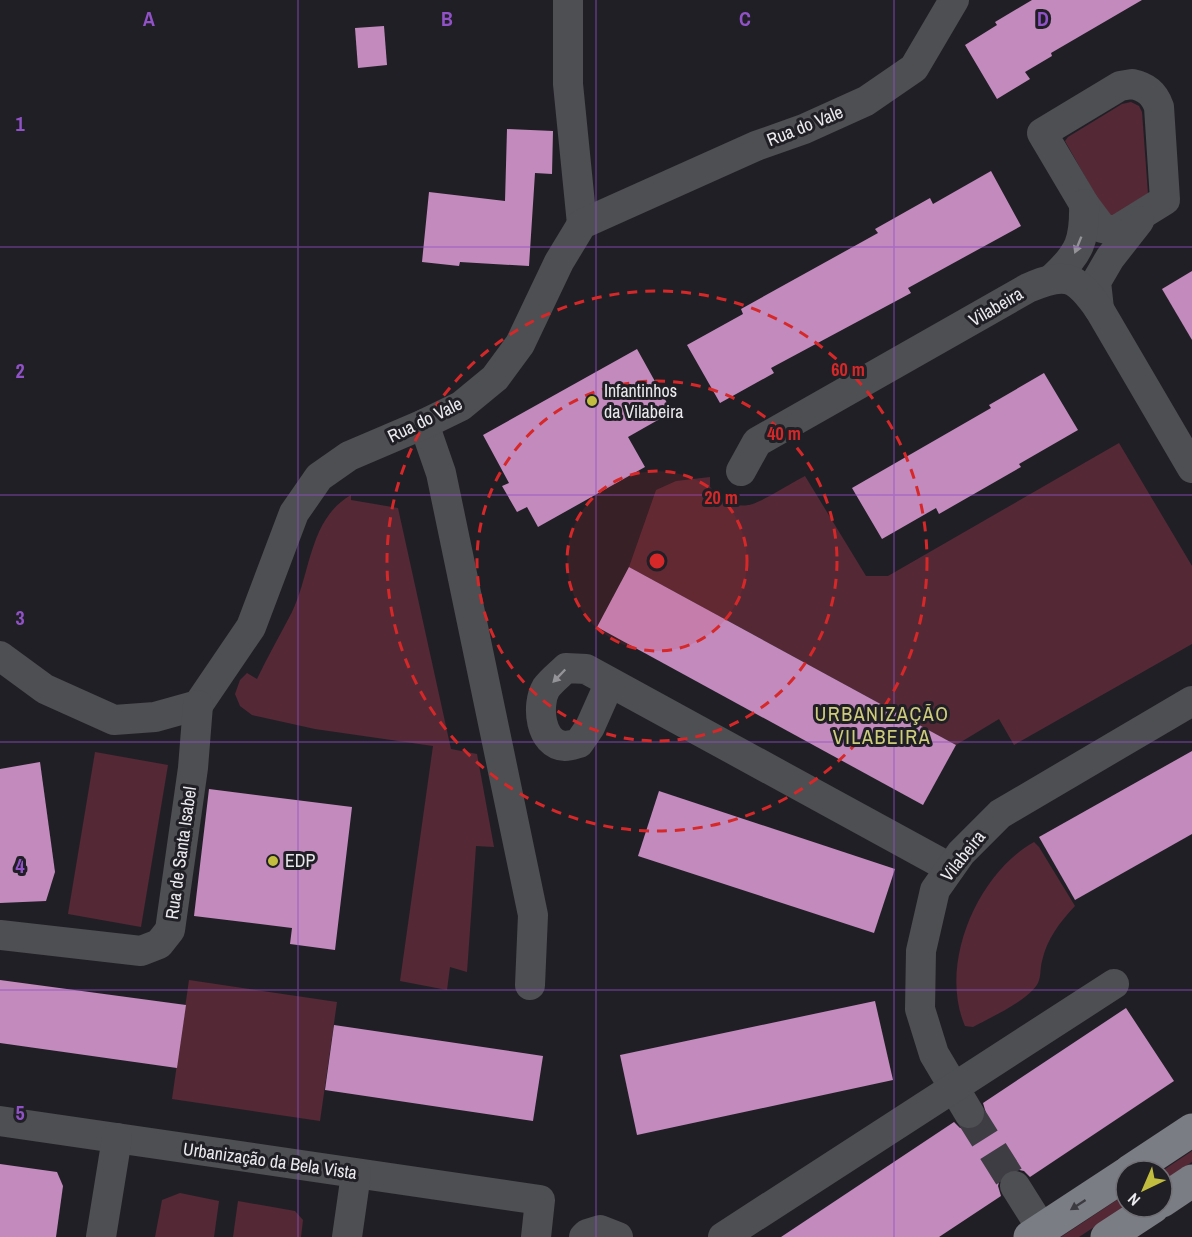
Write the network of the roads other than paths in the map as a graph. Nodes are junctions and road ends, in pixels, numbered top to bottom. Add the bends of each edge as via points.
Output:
1 (568, 0) edge
2 (954, 0) edge
3 (1084, 204) junction
4 (1147, 211) junction
5 (582, 224) junction
6 (1053, 278) junction
7 (1099, 309) junction
8 (424, 424) junction
9 (1192, 468) edge
10 (741, 471) dead end
11 (0, 656) edge
12 (610, 682) dead end
13 (1192, 701) edge
14 (198, 705) junction
15 (950, 868) junction
16 (0, 935) edge
17 (1114, 984) dead end
18 (530, 985) dead end
19 (953, 1088) junction
20 (969, 1113) tunnel mouth
21 (0, 1121) edge
22 (1192, 1130) edge
23 (117, 1138) junction
24 (1148, 1159) edge
25 (356, 1174) junction
26 (1192, 1181) edge
27 (1114, 1182) edge
28 (1015, 1186) tunnel mouth
29 (1174, 1193) edge
30 (1135, 1219) edge
31 (1036, 1233) edge
32 (101, 1237) edge
33 (346, 1237) edge
34 (536, 1237) edge
35 (584, 1237) edge
36 (618, 1237) edge
37 (723, 1237) edge
38 (1107, 1237) edge

1 - 5 street via 568,84
2 - 5 street, Rua do Vale via 914,68 866,101
3 - 4 street via 1102,228 1115,231
3 - 4 street via 1042,133 1120,86 1132,84 1154,95 1159,106 1165,200
3 -> 6 street via 1081,243 1070,262
4 - 7 street via 1096,282
5 - 8 street, Rua do Vale via 520,344 495,378 461,406
6 - 7 street via 1072,281 1087,292
6 - 10 street, Vilabeira via 1028,288 757,442
7 - 9 street
8 - 14 street, Rua do Vale via 349,456 319,477 294,513 251,627
8 - 18 street via 441,473 533,915
11 - 14 street via 45,689 114,720 155,717
12 - 15 street
13 - 15 street, Vilabeira via 1000,814
14 - 16 street, Rua de Santa Isabel via 170,930 159,944 141,951
15 - 19 street, Vilabeira via 935,890 921,951 920,1009 934,1054
17 - 19 street
19 - 20 street, Vilabeira
19 - 37 street
21 - 23 street, Urbanização da Bela Vista
22 - 24 main road
23 - 25 street, Urbanização da Bela Vista
23 - 32 street
25 - 33 street
25 - 34 street, Urbanização da Bela Vista via 540,1200
26 - 29 main road
27 -> 31 main road
28 - 31 street
30 - 38 main road
35 - 36 street via 600,1230

